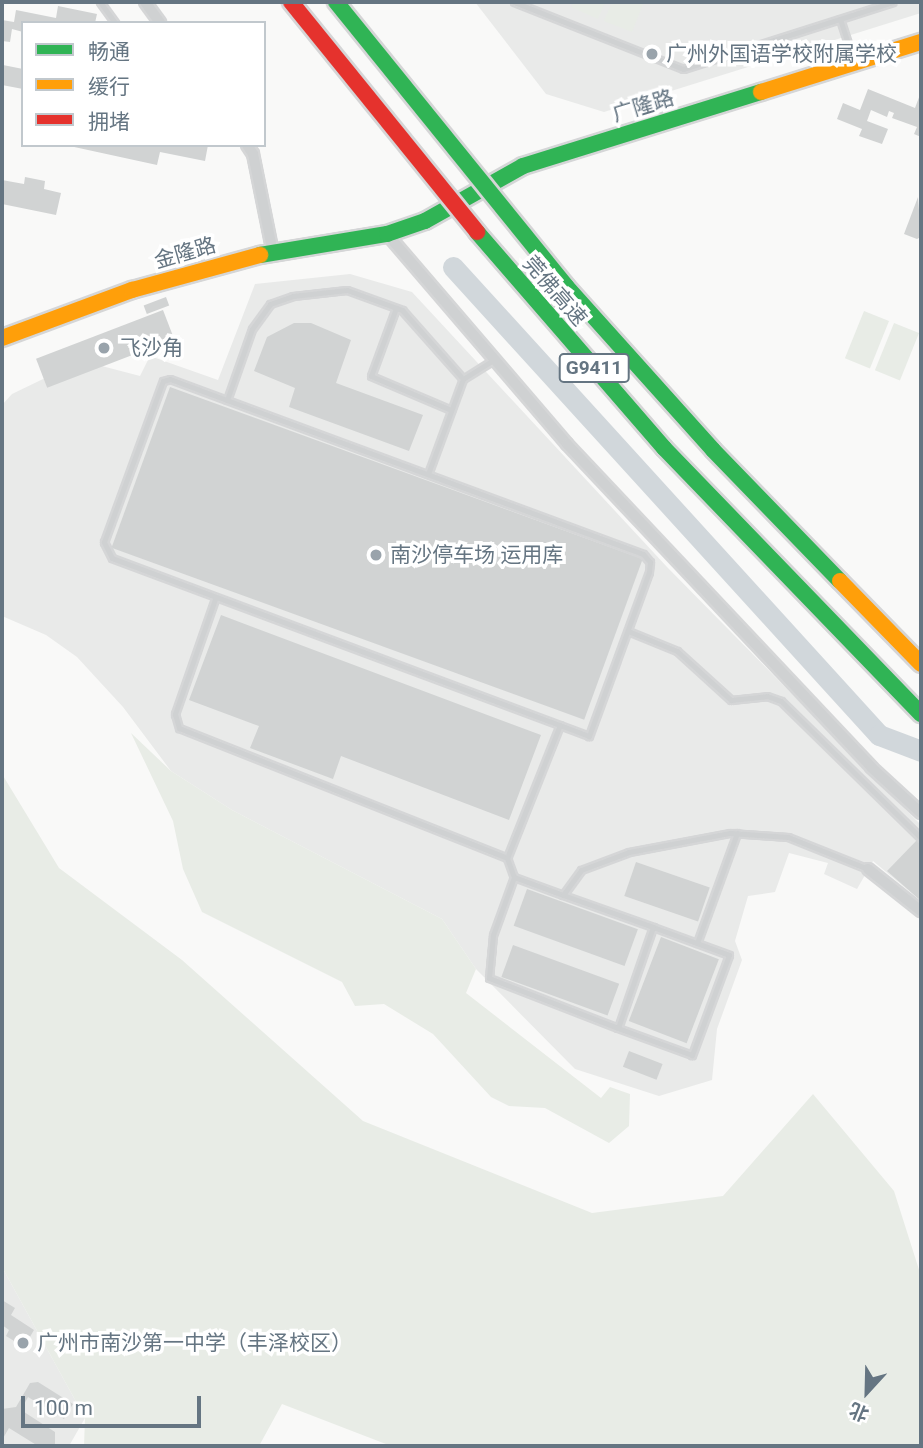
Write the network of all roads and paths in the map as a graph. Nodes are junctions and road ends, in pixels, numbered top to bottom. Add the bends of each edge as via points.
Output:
1 (100, 2) edge
2 (145, 2) edge
3 (291, 2) edge
4 (336, 2) edge
5 (514, 2) edge
6 (893, 2) edge
7 (840, 19) junction
8 (114, 21) edge
9 (159, 21) edge
10 (921, 42) edge
11 (854, 63) junction
12 (248, 147) edge
13 (387, 234) junction
14 (273, 253) junction
15 (397, 308) junction
16 (2, 338) edge
17 (494, 359) junction
18 (463, 379) junction
19 (227, 400) junction
20 (451, 410) junction
21 (428, 474) junction
22 (215, 599) junction
23 (628, 631) junction
24 (921, 664) edge
25 (921, 714) edge
26 (560, 725) junction
27 (921, 813) edge
28 (737, 833) junction
29 (921, 838) edge
30 (507, 858) junction
31 (868, 869) joint
32 (514, 877) junction
33 (564, 895) junction
34 (921, 911) edge
35 (653, 927) junction
36 (697, 943) junction
37 (618, 1028) junction

1 - 8 lane
2 - 9 street
3 - 25 main road, 莞佛高速 / G9411, bridge via 490,248 664,448
4 - 24 main road, 莞佛高速 / G9411, bridge via 566,286 713,450
5 - 7 lane via 683,69
6 - 7 lane
7 - 11 lane
10 - 11 main road, 广隆路
11 - 13 main road, 广隆路 via 523,166 425,221
12 - 14 street
13 - 14 main road, 金隆路
13 - 17 street
14 - 16 main road, 金隆路 via 132,290
15 - 18 lane
15 - 19 lane via 347,290 293,296 271,304 253,329
15 - 20 lane via 371,376
17 - 18 lane
17 - 27 street via 871,767
18 - 20 lane
19 - 21 lane
19 - 22 lane via 170,379 163,381 104,547 126,566
20 - 21 lane
21 - 23 lane via 643,554 650,562 649,572
22 - 26 lane
22 - 30 lane via 175,714 179,728
23 - 26 lane via 589,736
23 - 29 lane via 677,651 731,700 767,696 781,701
26 - 30 lane
28 - 31 lane via 763,833 814,844
28 - 33 lane via 693,837 629,852 580,870
28 - 36 lane
30 - 32 lane
31 - 34 street
32 - 33 lane
32 - 37 lane via 494,935 489,978
33 - 35 lane
35 - 36 lane
35 - 37 lane
36 - 37 lane via 729,955 692,1055

